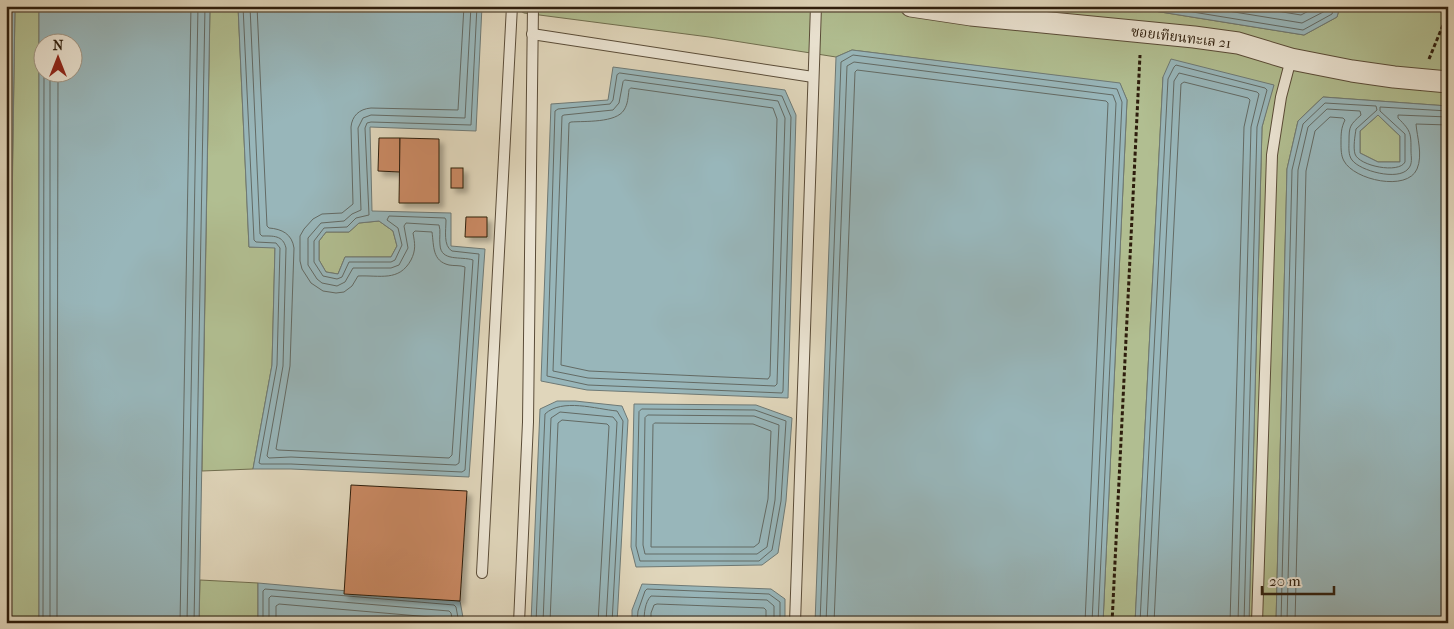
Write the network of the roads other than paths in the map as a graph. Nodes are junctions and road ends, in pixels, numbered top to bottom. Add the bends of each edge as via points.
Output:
1 (512, 6) edge
2 (533, 6) edge
3 (816, 6) edge
4 (911, 6) edge
5 (532, 34) junction
6 (1291, 59) junction
7 (813, 78) junction
8 (1448, 82) edge
9 (482, 574) dead end
10 (519, 623) edge
11 (795, 623) edge
12 (1257, 623) edge

1 - 9 lane
2 - 5 lane
3 - 7 lane
4 - 6 street, ซอยเทียนทะเล 21 via 1238,43
5 - 7 lane
5 - 10 lane via 528,422
6 - 8 street, ซอยเทียนทะเล 21 via 1352,71
6 - 12 lane via 1272,155
7 - 11 lane

